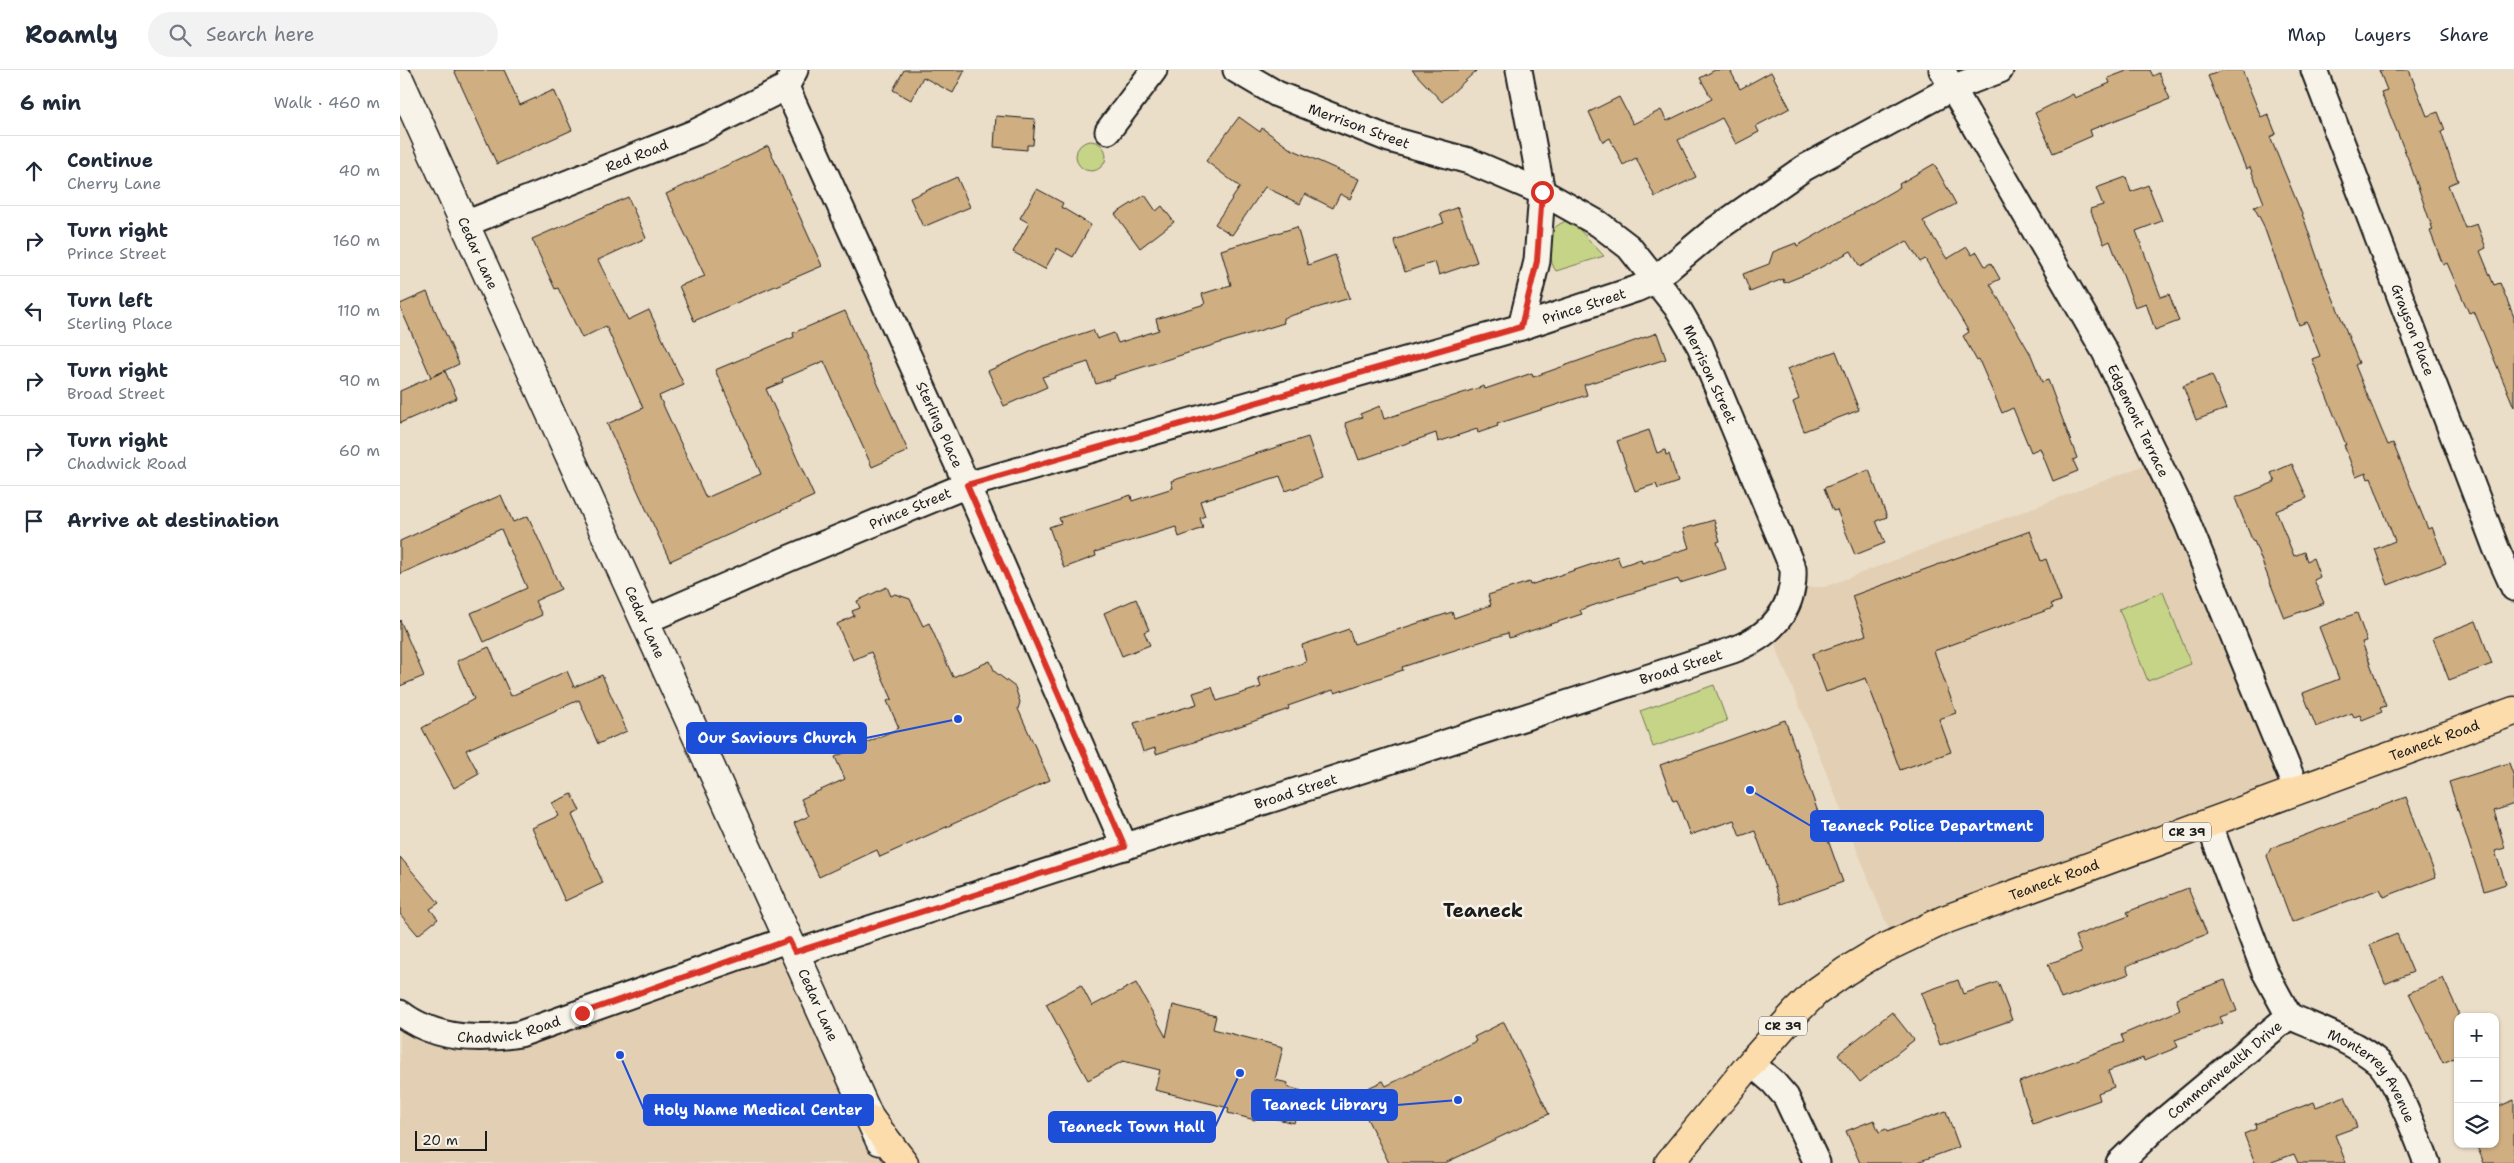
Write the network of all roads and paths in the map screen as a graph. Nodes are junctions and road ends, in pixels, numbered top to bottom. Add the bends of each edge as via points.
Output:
1 (1154, 70) edge
2 (1236, 70) edge
3 (1518, 70) edge
4 (2000, 70) edge
5 (2314, 70) edge
6 (791, 78) edge
7 (1947, 79) edge
8 (400, 80) edge
9 (1108, 131) dead end
10 (1542, 192) junction
11 (465, 224) junction
12 (1654, 280) junction
13 (1521, 327) junction
14 (967, 485) junction
15 (2514, 588) edge
16 (1786, 607) joint
17 (645, 621) junction
18 (2514, 711) edge
19 (2297, 792) junction
20 (2209, 824) junction
21 (1125, 847) junction
22 (792, 946) junction
23 (400, 1013) edge
24 (2289, 1016) junction
25 (1751, 1063) junction
26 (871, 1120) junction
27 (890, 1163) edge
28 (904, 1163) edge
29 (1669, 1163) edge
30 (1817, 1163) edge
31 (2120, 1163) edge
32 (2427, 1163) edge

1 - 9 street
2 - 10 street, Merrison Street via 1277,94 1389,140 1469,161
3 - 10 street
4 - 7 street, Prince Street
5 - 15 street, Grayson Place
6 - 11 street, Red Road via 653,150
6 - 14 street, Sterling Place
7 - 12 street, Prince Street via 1804,168 1712,232
7 - 19 street, Edgemont Terrace via 2105,352 2187,522
8 - 11 main road, Cedar Lane
10 - 12 street, Merrison Street via 1599,224 1629,246
10 - 13 street via 1537,261
11 - 17 main road, Cedar Lane
12 - 13 street, Prince Street
12 - 16 street, Merrison Street via 1680,310 1700,346 1790,560 1794,586
13 - 14 street, Prince Street
14 - 17 street, Prince Street
14 - 21 street, Sterling Place
16 - 21 street, Broad Street via 1769,630 1751,644
17 - 22 main road, Cedar Lane
18 - 19 main road, Teaneck Road / CR 39
19 - 20 main road, Teaneck Road / CR 39
20 - 24 street, Commonwealth Drive via 2265,972
20 - 25 main road, Teaneck Road / CR 39 via 1953,917 1880,951 1816,992
21 - 22 street, Broad Street
22 - 23 street, Chadwick Road via 520,1034 490,1039 460,1037 428,1029
22 - 26 main road, Cedar Lane
24 - 31 street, Commonwealth Drive via 2156,1127
24 - 32 street, Monterrey Avenue via 2346,1041 2378,1062 2396,1089
25 - 29 main road, Teaneck Road / CR 39
25 - 30 street via 1786,1097
26 - 27 main road, Cedar Lane
26 - 28 main road

